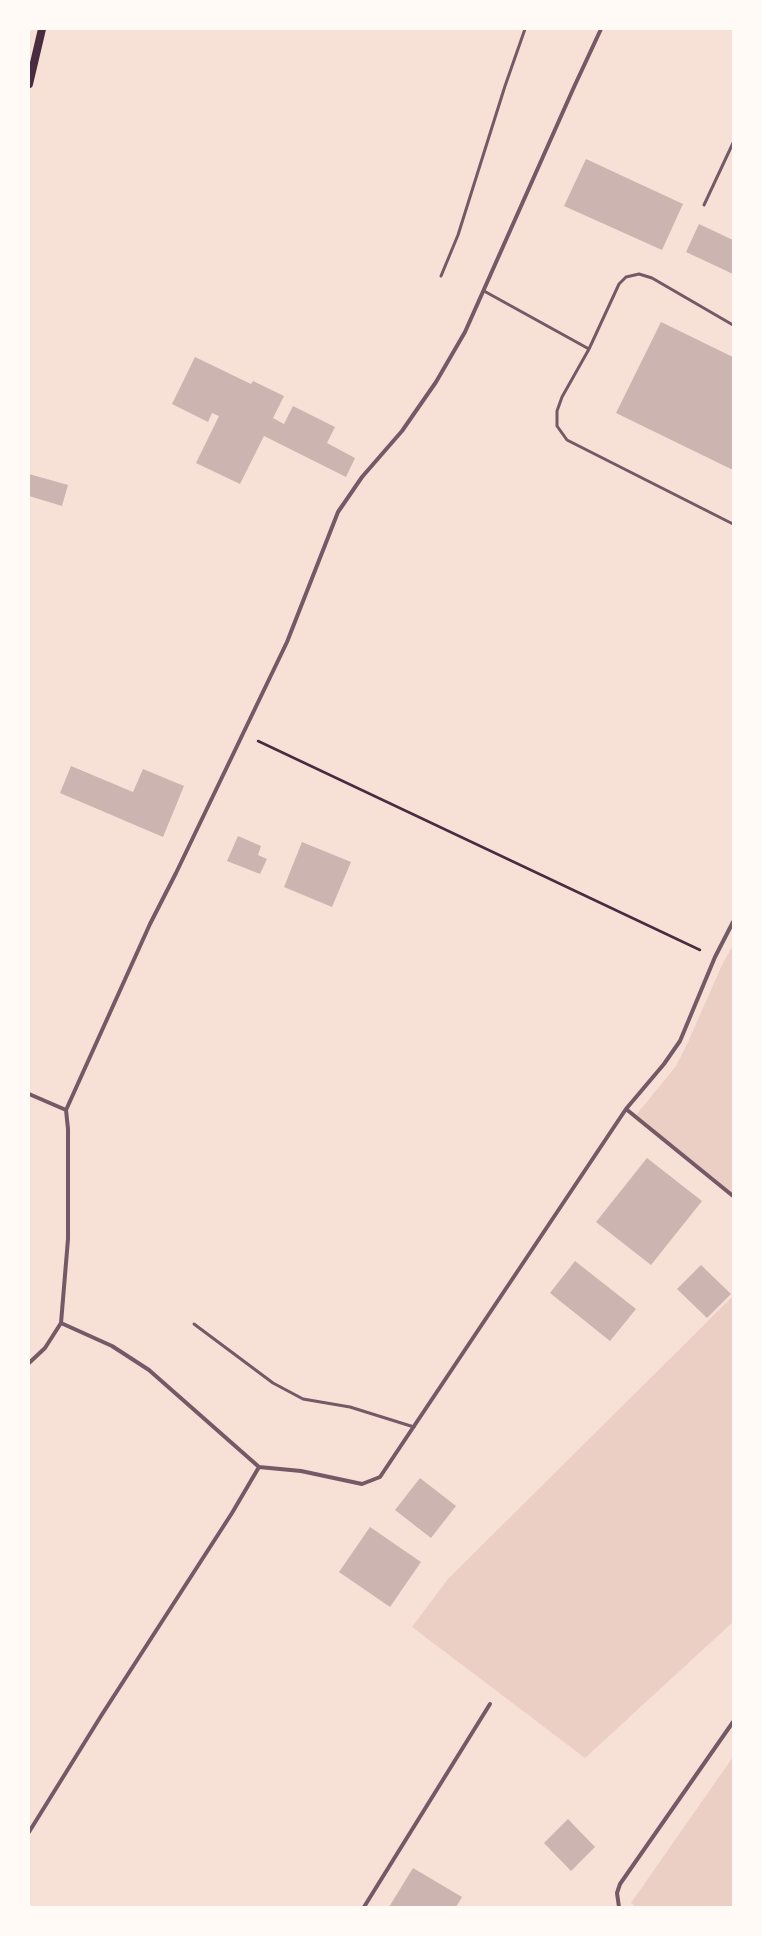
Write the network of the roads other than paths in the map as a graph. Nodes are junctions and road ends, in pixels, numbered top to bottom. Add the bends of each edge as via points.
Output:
1 (42, 29) edge
2 (525, 29) edge
3 (601, 29) edge
4 (29, 84) edge
5 (733, 143) edge
6 (704, 205) dead end
7 (441, 276) dead end
8 (484, 291) junction
9 (733, 325) edge
10 (589, 349) junction
11 (733, 524) edge
12 (733, 922) edge
13 (29, 1094) edge
14 (626, 1109) junction
15 (66, 1110) junction
16 (733, 1196) edge
17 (61, 1323) junction
18 (194, 1324) dead end
19 (29, 1363) edge
20 (414, 1427) junction
21 (259, 1466) junction
22 (490, 1704) dead end
23 (733, 1722) edge
24 (29, 1832) edge
25 (364, 1907) edge
26 (619, 1907) edge

1 - 4 main road
2 - 7 lane via 458,235
3 - 8 street
5 - 6 lane
8 - 10 lane
8 - 15 street via 465,332 436,382 402,431 362,477 338,512 287,642 150,924
9 - 10 lane via 652,278 639,274 626,277 620,284
10 - 11 lane via 557,411 558,426 567,440
12 - 14 street via 680,1041
13 - 15 street
14 - 16 street
14 - 20 street
15 - 17 street via 68,1239
17 - 19 street via 45,1348
17 - 21 street via 112,1346 149,1370
18 - 20 lane via 273,1383 303,1399 350,1407
20 - 21 street via 380,1477 362,1484 301,1471
21 - 24 street via 232,1513
22 - 25 street
23 - 26 street via 620,1884 617,1894

